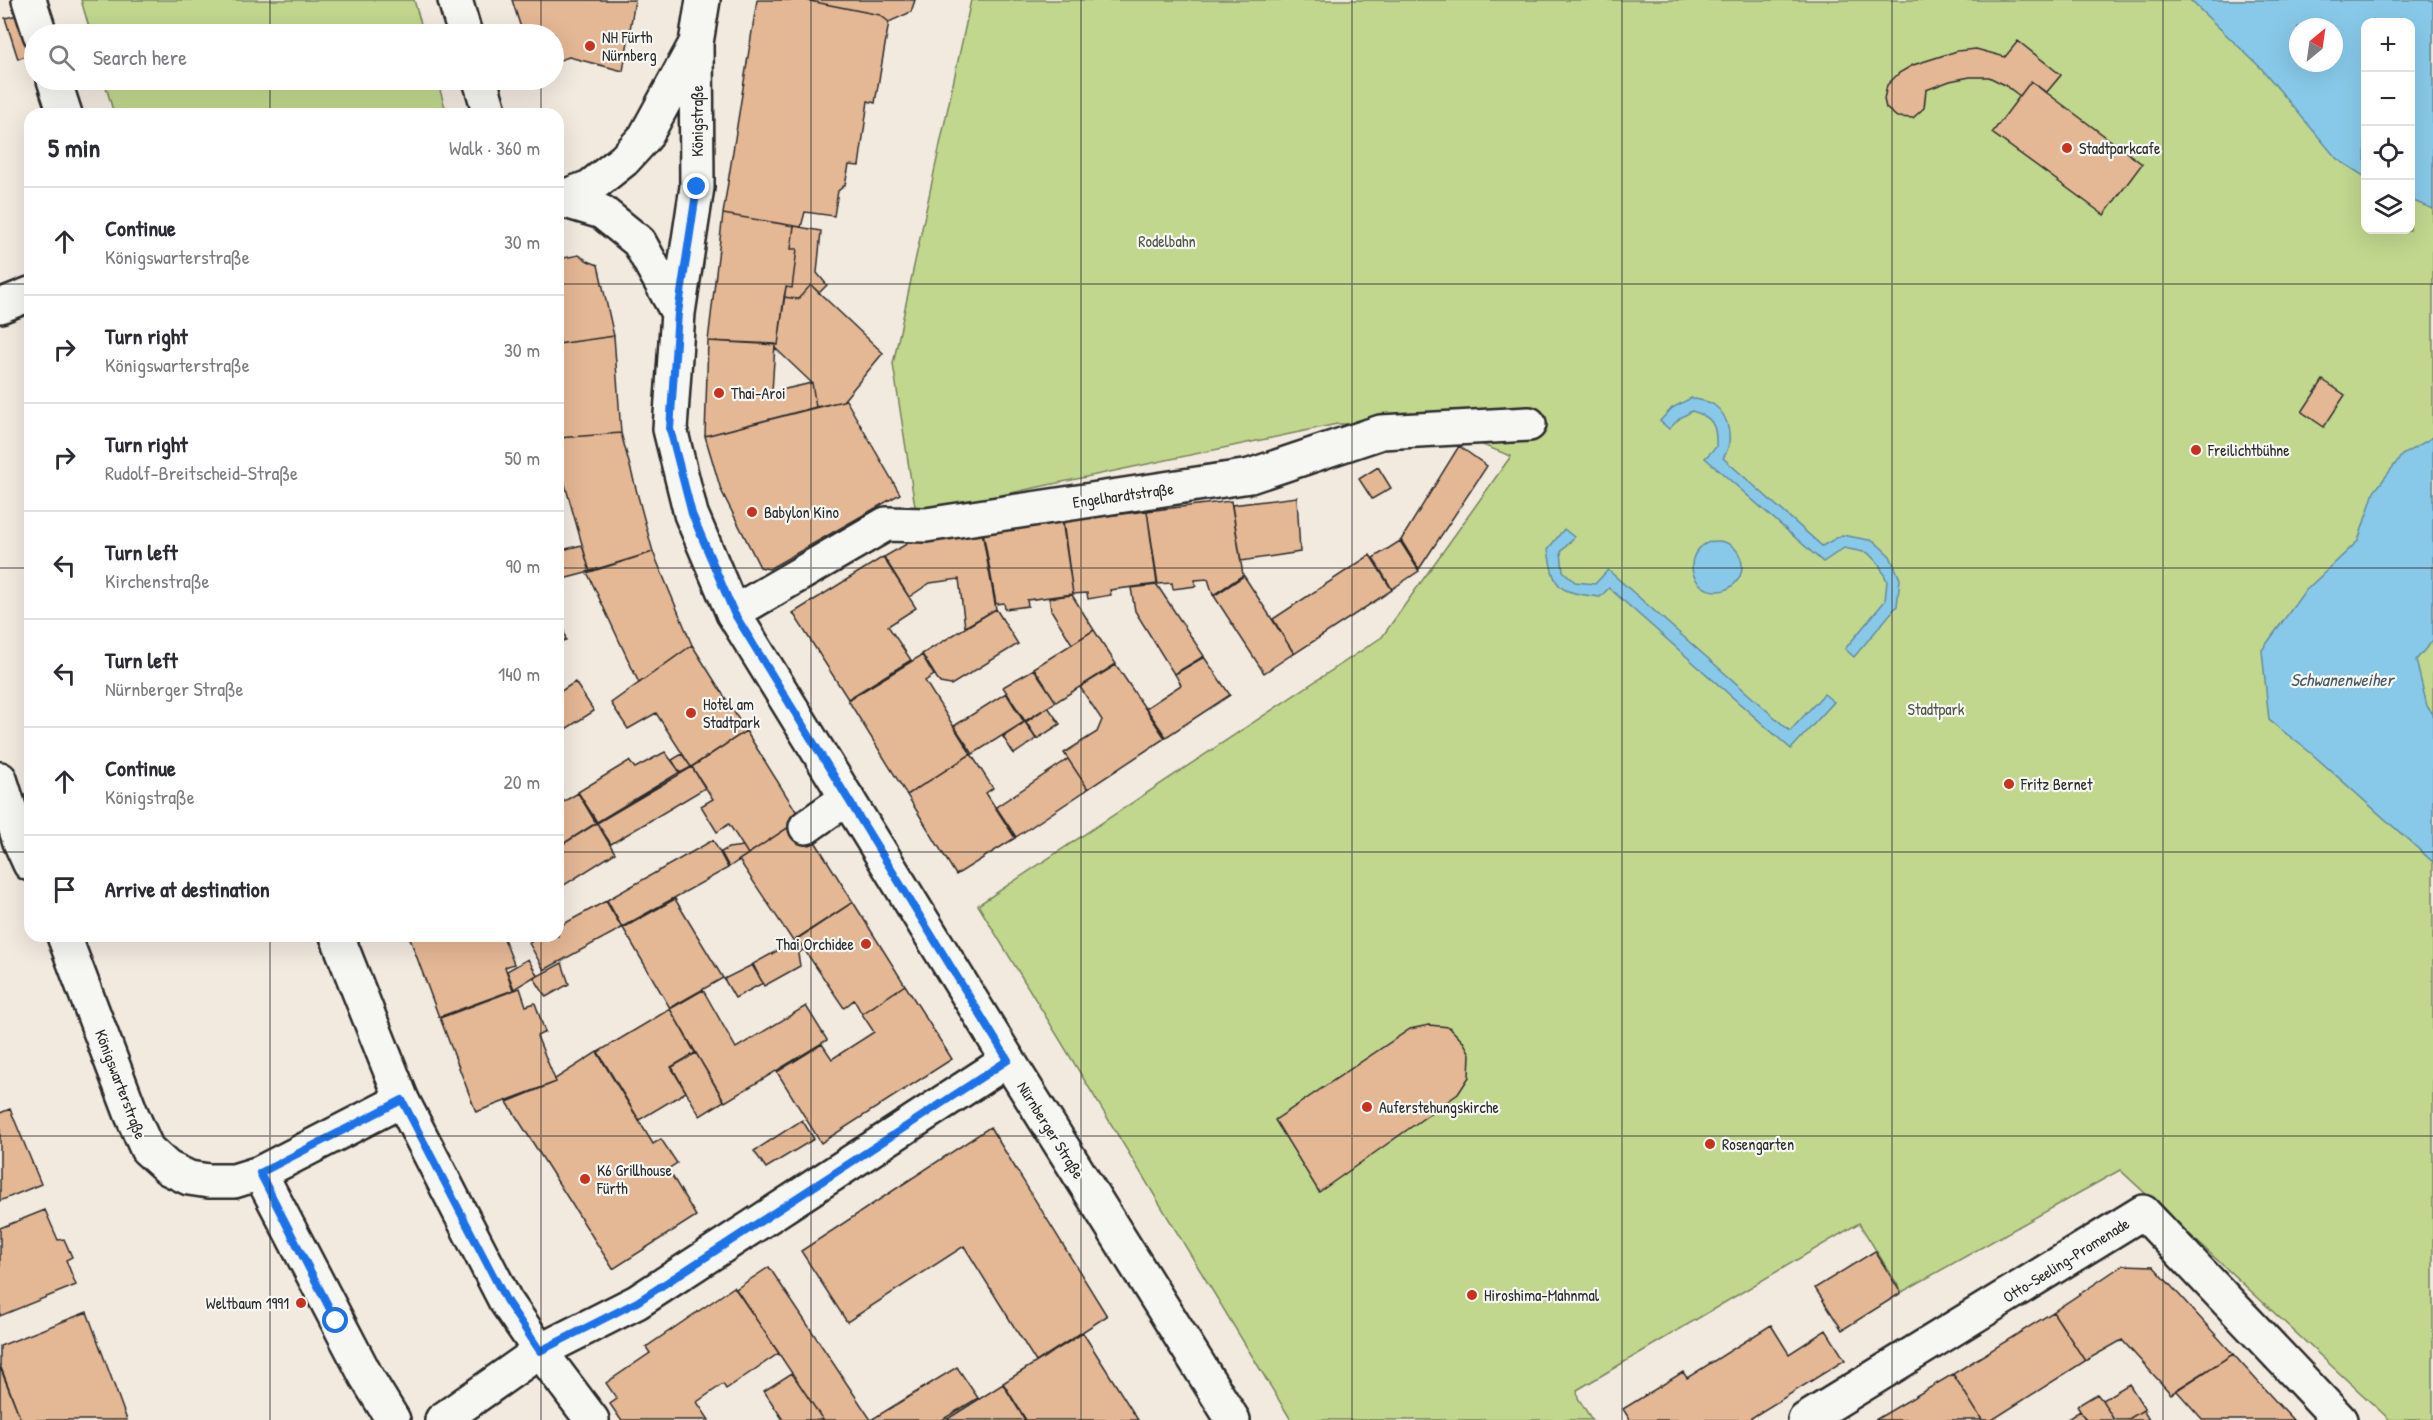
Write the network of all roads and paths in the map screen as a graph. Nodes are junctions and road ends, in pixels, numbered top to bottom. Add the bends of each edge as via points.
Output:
1 (29, 0) edge
2 (455, 0) edge
3 (702, 0) edge
4 (37, 24) edge
5 (462, 24) edge
6 (696, 43) junction
7 (57, 90) edge
8 (483, 90) edge
9 (63, 108) edge
10 (488, 108) edge
11 (564, 197) edge
12 (564, 201) edge
13 (24, 296) edge
14 (0, 306) edge
15 (678, 313) junction
16 (1529, 424) dead end
17 (734, 613) junction
18 (0, 779) edge
19 (847, 798) junction
20 (806, 827) dead end
21 (24, 851) edge
22 (66, 942) edge
23 (339, 942) edge
24 (1008, 1060) junction
25 (402, 1100) junction
26 (260, 1173) junction
27 (540, 1351) junction
28 (393, 1420) edge
29 (442, 1420) edge
30 (592, 1420) edge
31 (1233, 1420) edge
32 (1805, 1420) edge
33 (2340, 1420) edge

1 - 4 street
2 - 5 street
3 - 6 street, Königstraße
6 - 11 street via 638,145 590,187
6 - 15 street, Königstraße via 697,187
7 - 9 street
8 - 10 street
12 - 15 street via 602,212 639,242
13 - 14 street
15 - 17 street, Nürnberger Straße via 670,429 692,514
16 - 17 street, Engelhardtstraße via 1381,432 1250,476 926,525 886,524
17 - 19 street, Nürnberger Straße
18 - 21 street
19 - 20 street
19 - 24 street, Nürnberger Straße
22 - 26 street, Königswarterstraße via 147,1149 168,1168 189,1178 234,1181
23 - 25 street
24 - 27 street via 637,1302
24 - 31 street, Nürnberger Straße
25 - 26 street, Königswarterstraße
25 - 27 street via 506,1300
26 - 28 street
27 - 29 street
27 - 30 street
32 - 33 street, Otto-Seeling-Promenade via 2143,1212

